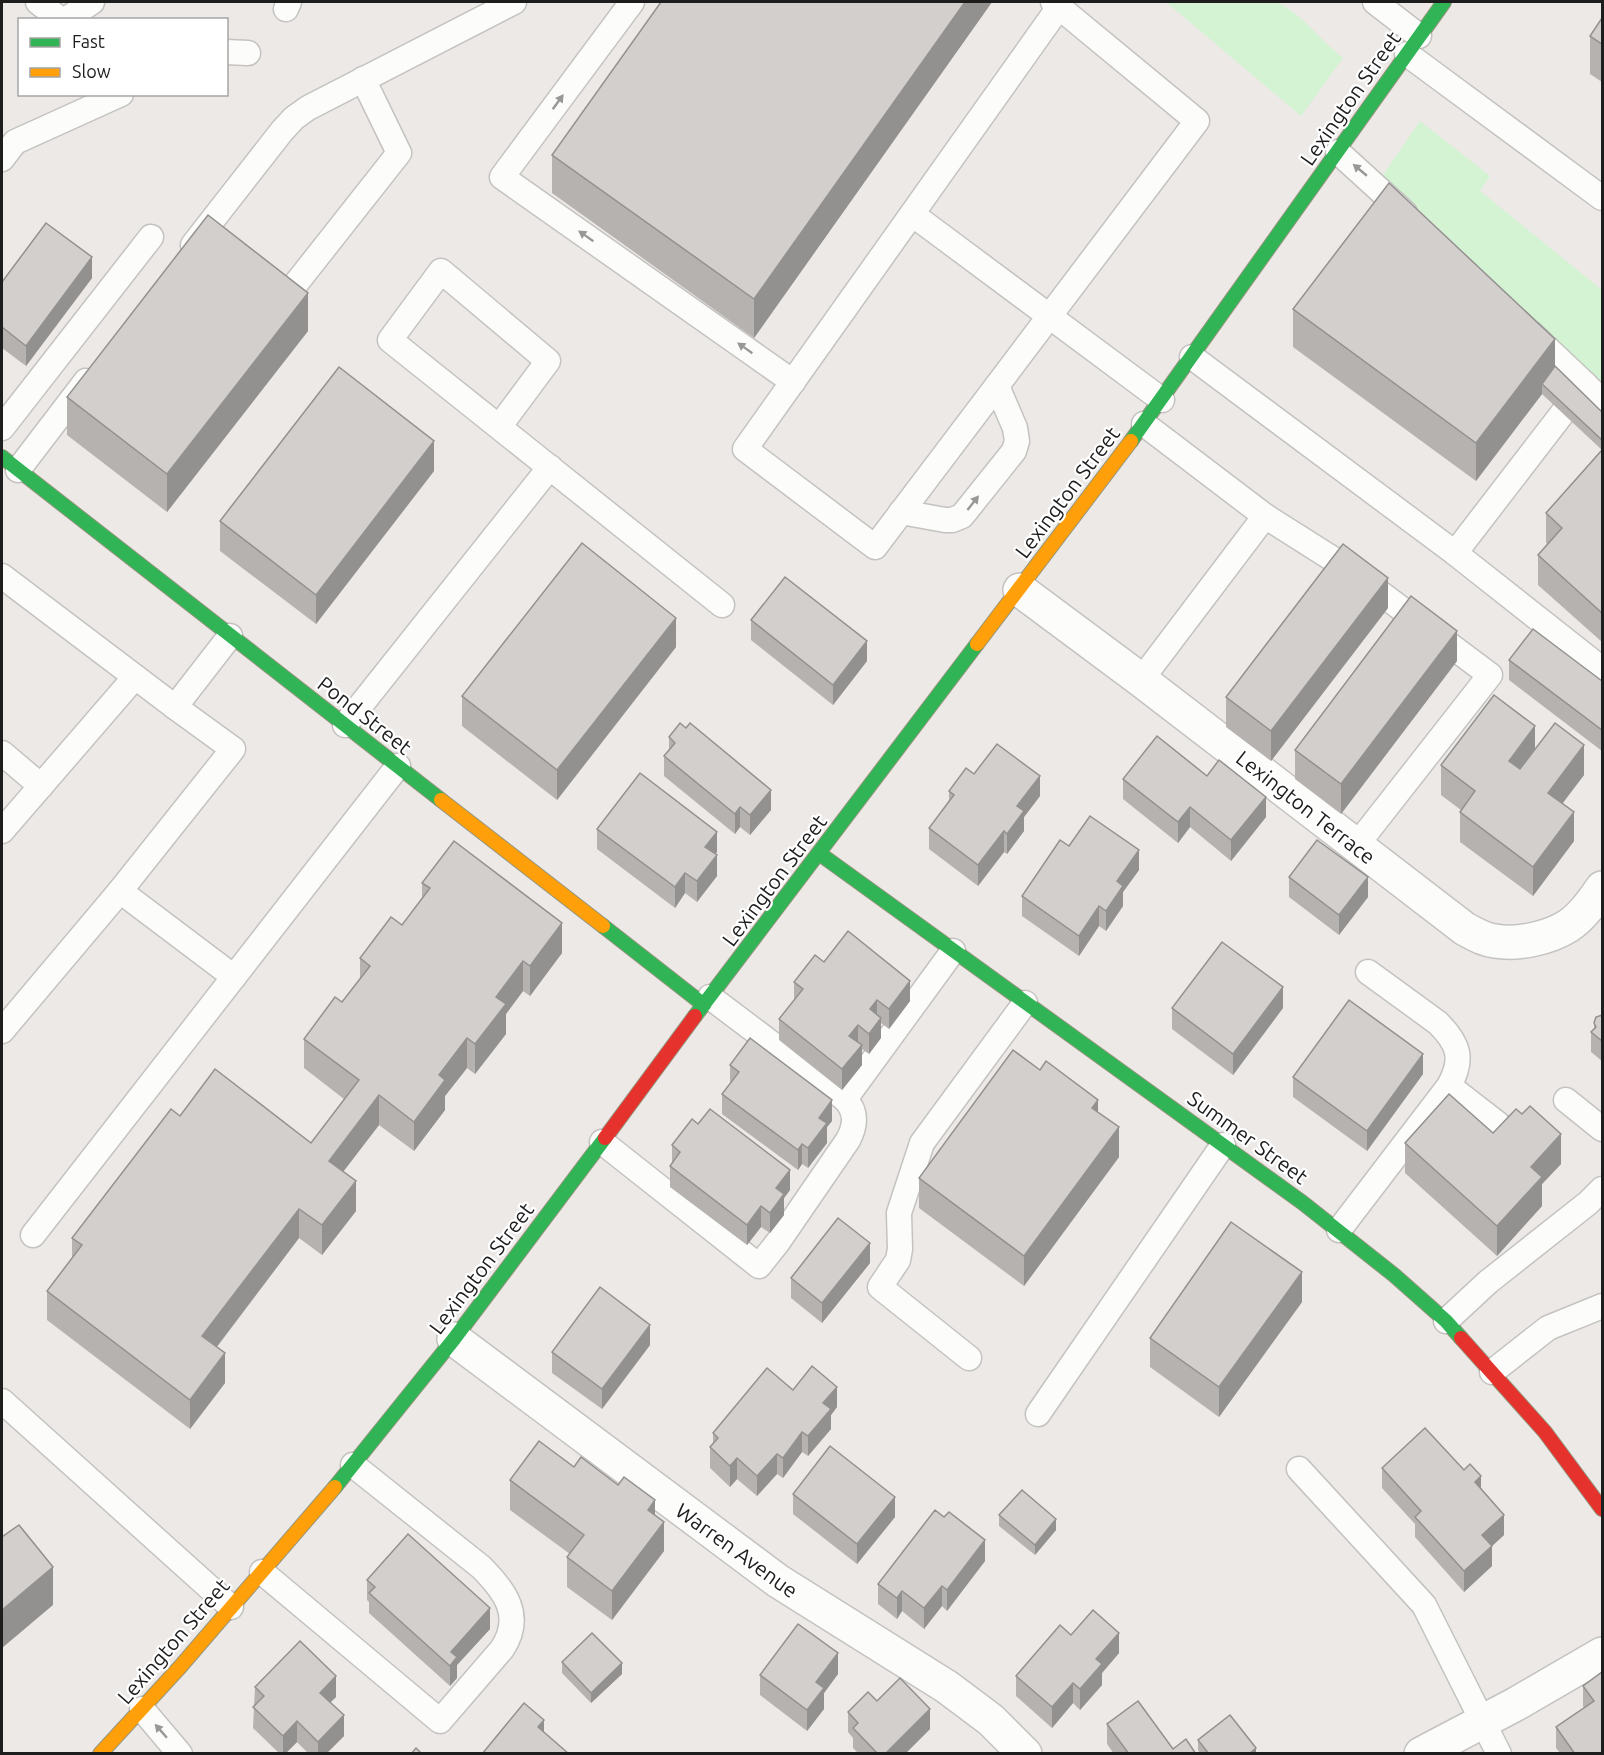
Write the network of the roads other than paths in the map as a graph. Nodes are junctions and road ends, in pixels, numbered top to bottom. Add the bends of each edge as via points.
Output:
1 (38, 2) edge
2 (92, 2) edge
3 (514, 2) edge
4 (632, 2) edge
5 (1375, 2) edge
6 (1444, 2) edge
7 (1056, 4) edge
8 (60, 18) edge
9 (66, 18) edge
10 (1413, 45) junction
11 (363, 79) junction
12 (116, 96) edge
13 (6, 144) edge
14 (1338, 152) junction
15 (1602, 198) edge
16 (912, 214) junction
17 (1422, 229) edge
18 (151, 237) dead end
19 (180, 261) edge
20 (287, 296) edge
21 (1049, 316) junction
22 (1516, 319) edge
23 (1192, 357) junction
24 (100, 363) edge
25 (793, 382) junction
26 (1585, 384) junction
27 (997, 386) junction
28 (1162, 400) junction
29 (1602, 401) edge
30 (1144, 424) junction
31 (499, 427) junction
32 (2, 428) edge
33 (10, 463) edge
34 (550, 467) junction
35 (901, 512) junction
36 (1264, 516) junction
37 (1455, 553) junction
38 (2, 576) edge
39 (1020, 590) junction
40 (722, 605) dead end
41 (230, 636) junction
42 (1602, 669) edge
43 (135, 677) junction
44 (1141, 680) junction
45 (175, 706) junction
46 (345, 725) junction
47 (2, 753) edge
48 (398, 766) junction
49 (41, 786) junction
50 (2, 831) edge
51 (1356, 846) junction
52 (820, 854) junction
53 (120, 891) junction
54 (1600, 897) edge
55 (953, 951) junction
56 (1368, 972) dead end
57 (234, 977) junction
58 (707, 1001) junction
59 (1025, 1003) junction
60 (2, 1031) edge
61 (1449, 1086) junction
62 (845, 1099) junction
63 (1566, 1100) dead end
64 (1498, 1124) edge
65 (1602, 1129) edge
66 (602, 1142) junction
67 (1223, 1144) junction
68 (1602, 1189) edge
69 (1339, 1230) junction
70 (33, 1235) dead end
71 (1602, 1306) edge
72 (1446, 1321) junction
73 (454, 1339) junction
74 (969, 1359) dead end
75 (1492, 1372) junction
76 (2, 1401) edge
77 (1038, 1414) dead end
78 (353, 1465) junction
79 (1299, 1469) dead end
80 (1602, 1509) edge
81 (261, 1572) junction
82 (231, 1607) junction
83 (1602, 1654) edge
84 (142, 1709) junction
85 (1482, 1722) junction
86 (1010, 1749) edge
87 (100, 1754) edge
88 (180, 1754) edge
89 (1421, 1754) edge
90 (1499, 1754) edge

1 - 8 lane
2 - 9 lane
3 - 11 lane
25 -> 4 lane via 502,177
5 - 10 lane
6 - 10 main road, Lexington Street
7 - 16 lane
7 - 21 lane via 1197,121
10 - 14 main road, Lexington Street
10 - 15 lane
11 - 19 lane via 294,118
11 - 20 lane via 399,153
12 - 13 lane
17 -> 14 lane
14 - 23 main road, Lexington Street
16 - 21 lane
16 - 25 lane
18 - 32 lane
21 - 27 lane
21 - 28 lane
22 - 26 lane
23 - 28 main road, Lexington Street
23 - 37 lane
24 - 33 lane
25 - 35 lane via 745,449 875,547
26 - 29 lane
26 - 37 lane
27 - 35 lane
35 -> 27 lane via 945,520 962,516 1014,451 1016,428
28 - 30 main road, Lexington Street
30 - 36 lane
30 - 39 main road, Lexington Street
31 - 31 lane via 390,340 441,271 548,361
31 - 34 lane
33 - 41 main road, Pond Street
34 - 40 lane
34 - 46 lane
36 - 44 lane
36 - 51 lane via 1347,568 1490,675
37 - 42 lane
38 - 43 lane
39 - 44 street, Lexington Terrace
39 - 52 main road, Lexington Street
41 - 45 lane
41 - 46 main road, Pond Street
43 - 45 lane
43 - 49 lane
44 - 51 street, Lexington Terrace
45 - 53 lane via 233,749
46 - 48 main road, Pond Street
47 - 49 lane
48 - 57 lane
48 - 58 main road, Pond Street
49 - 50 lane
51 - 54 street, Lexington Terrace via 1465,929 1496,942 1535,939 1553,932 1569,925
52 - 55 main road, Summer Street
52 - 58 main road, Lexington Street
53 - 57 lane
53 - 60 lane
55 - 59 main road, Summer Street
55 - 62 lane
56 - 61 lane via 1448,1033 1458,1053
57 - 70 lane
58 - 62 lane
58 - 66 main road, Lexington Street
59 - 67 main road, Summer Street
59 - 74 lane via 922,1143 899,1213 898,1260 880,1287
61 - 64 lane
61 - 69 lane
62 - 66 lane via 854,1110 852,1132 759,1266
63 - 65 lane
66 - 73 main road, Lexington Street
67 - 69 main road, Summer Street
67 - 77 lane
68 - 72 lane
69 - 72 main road, Summer Street
71 - 75 lane via 1548,1328
72 - 75 main road, Summer Street
73 - 78 main road, Lexington Street
73 - 86 street, Warren Avenue via 742,1555 947,1687 991,1720
75 - 80 main road, Summer Street via 1545,1432
76 - 82 lane
78 - 81 main road, Lexington Street
78 - 81 lane via 495,1581 511,1611 509,1639 502,1649 440,1721
79 - 85 lane via 1424,1605
81 - 82 main road, Lexington Street
82 - 84 main road, Lexington Street
83 - 85 street
84 - 87 main road, Lexington Street
88 -> 84 lane
85 - 89 street
85 - 90 lane

